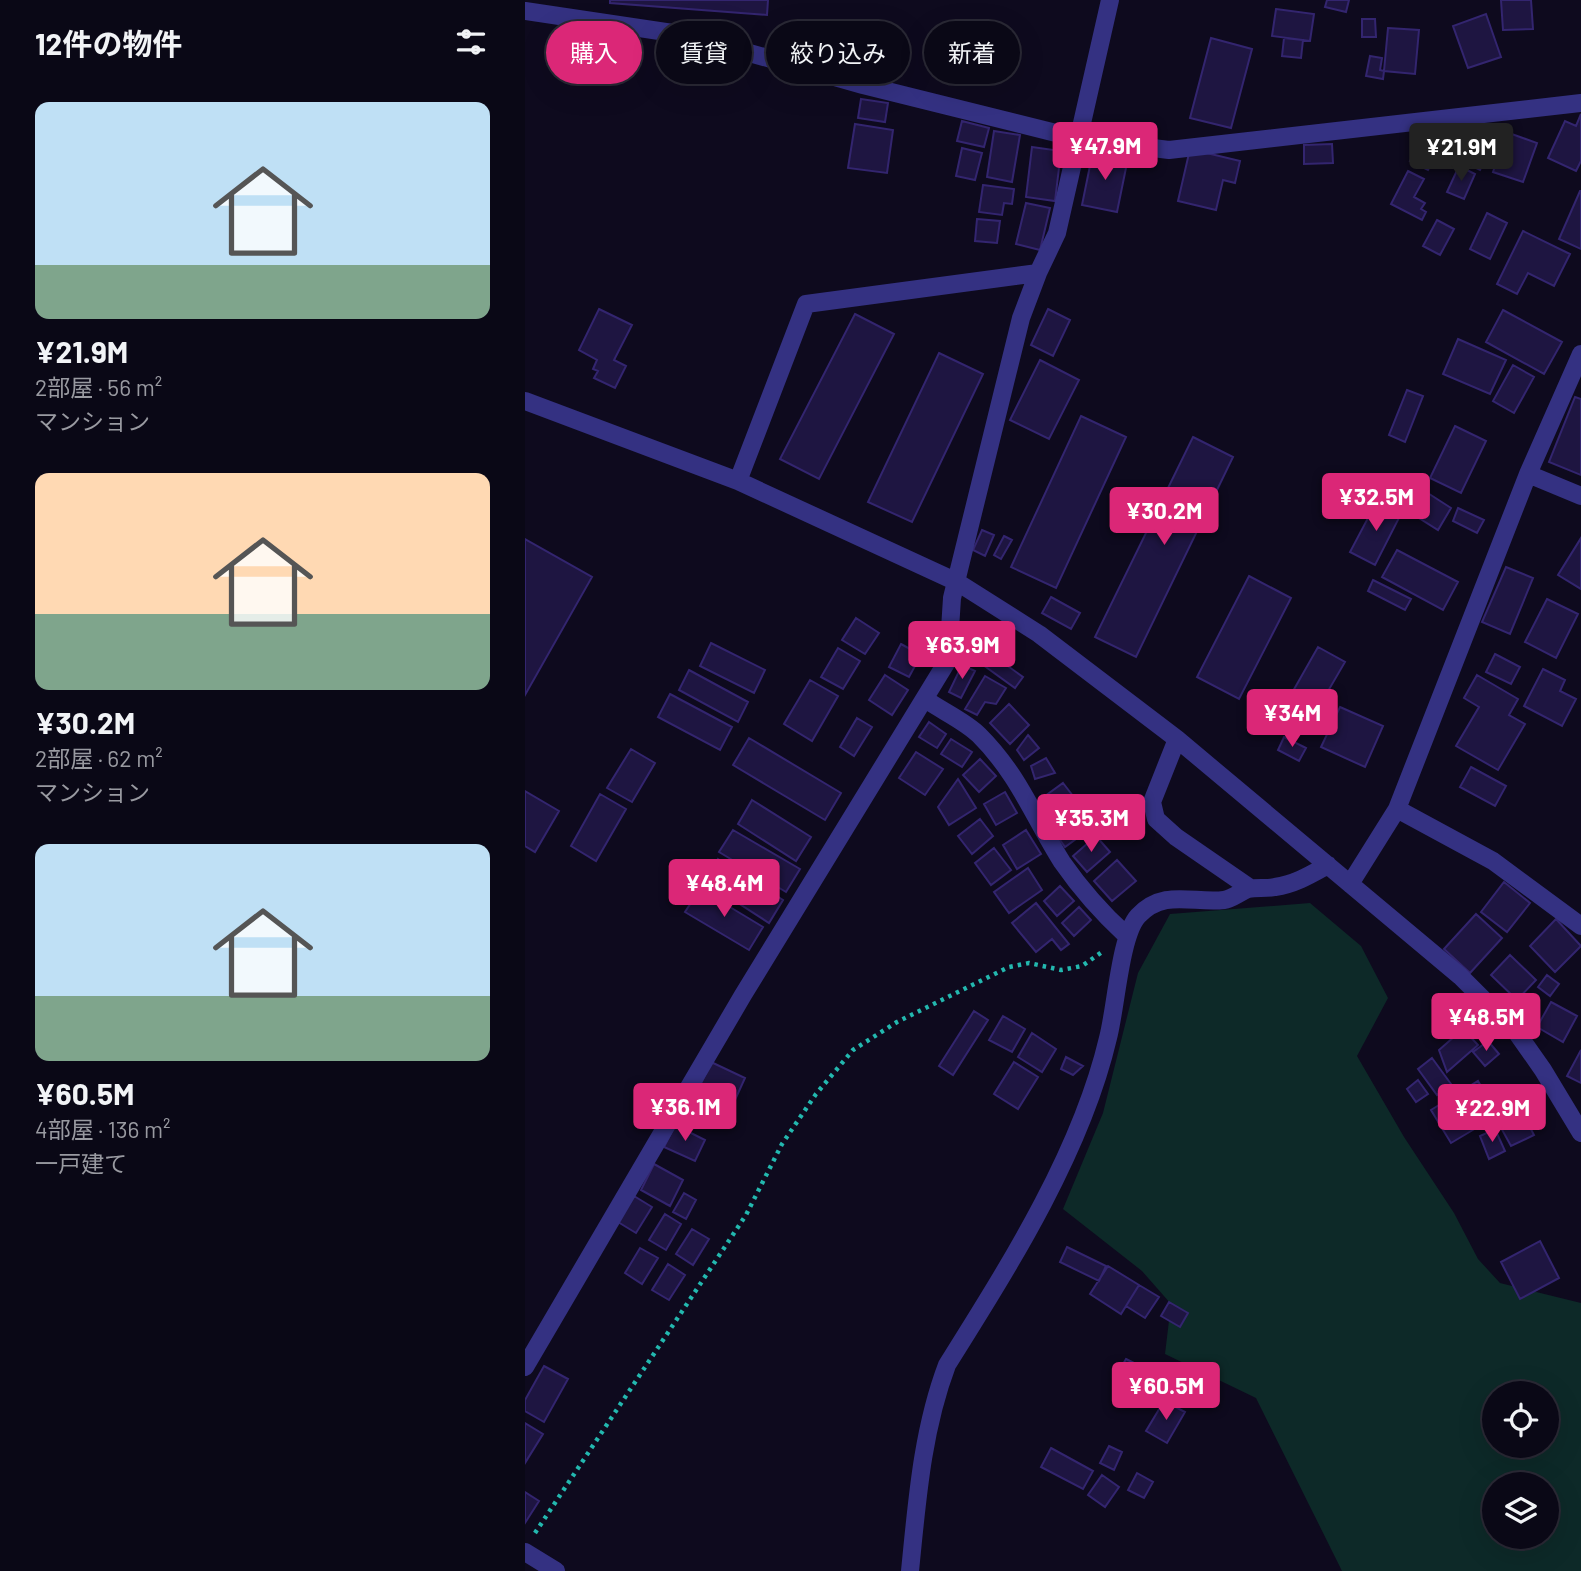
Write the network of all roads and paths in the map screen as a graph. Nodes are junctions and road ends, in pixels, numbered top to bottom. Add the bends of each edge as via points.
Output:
1 (1110, 0) edge
2 (525, 11) edge
3 (1581, 103) edge
4 (1080, 139) junction
5 (1038, 273) junction
6 (1581, 354) edge
7 (525, 401) edge
8 (1528, 474) junction
9 (738, 481) junction
10 (1581, 496) edge
11 (957, 582) junction
12 (925, 699) junction
13 (1177, 739) junction
14 (1397, 809) junction
15 (1328, 865) junction
16 (1350, 884) junction
17 (1250, 888) junction
18 (1581, 926) edge
19 (1126, 935) junction
20 (1581, 1133) edge
21 (525, 1367) edge
22 (529, 1544) edge
23 (556, 1571) edge
24 (910, 1571) edge

1 - 4 street
2 - 4 street via 686,35
3 - 4 street via 1169,150
4 - 5 street via 1057,233
5 - 9 street via 806,303
5 - 11 street via 1021,318
6 - 8 street
7 - 9 street
8 - 10 street
8 - 14 street
9 - 11 street
11 - 12 street via 948,660
11 - 13 street via 1039,634
12 - 19 street via 977,732 996,753 1063,862
12 - 21 street via 743,995
13 - 15 street
13 - 17 street via 1152,802 1156,819
14 - 16 street
14 - 18 street via 1493,861
15 - 16 street
15 - 17 street via 1301,881
16 - 20 street via 1460,976 1517,1033
17 - 19 street via 1225,900 1180,897 1157,903 1139,915
19 - 22 path via 1083,966 1061,970 1029,963 1009,967 897,1022 853,1050 782,1144 746,1215
19 - 24 street via 1115,1012 1081,1123 1045,1199 947,1365 937,1391 921,1463
22 - 23 street

